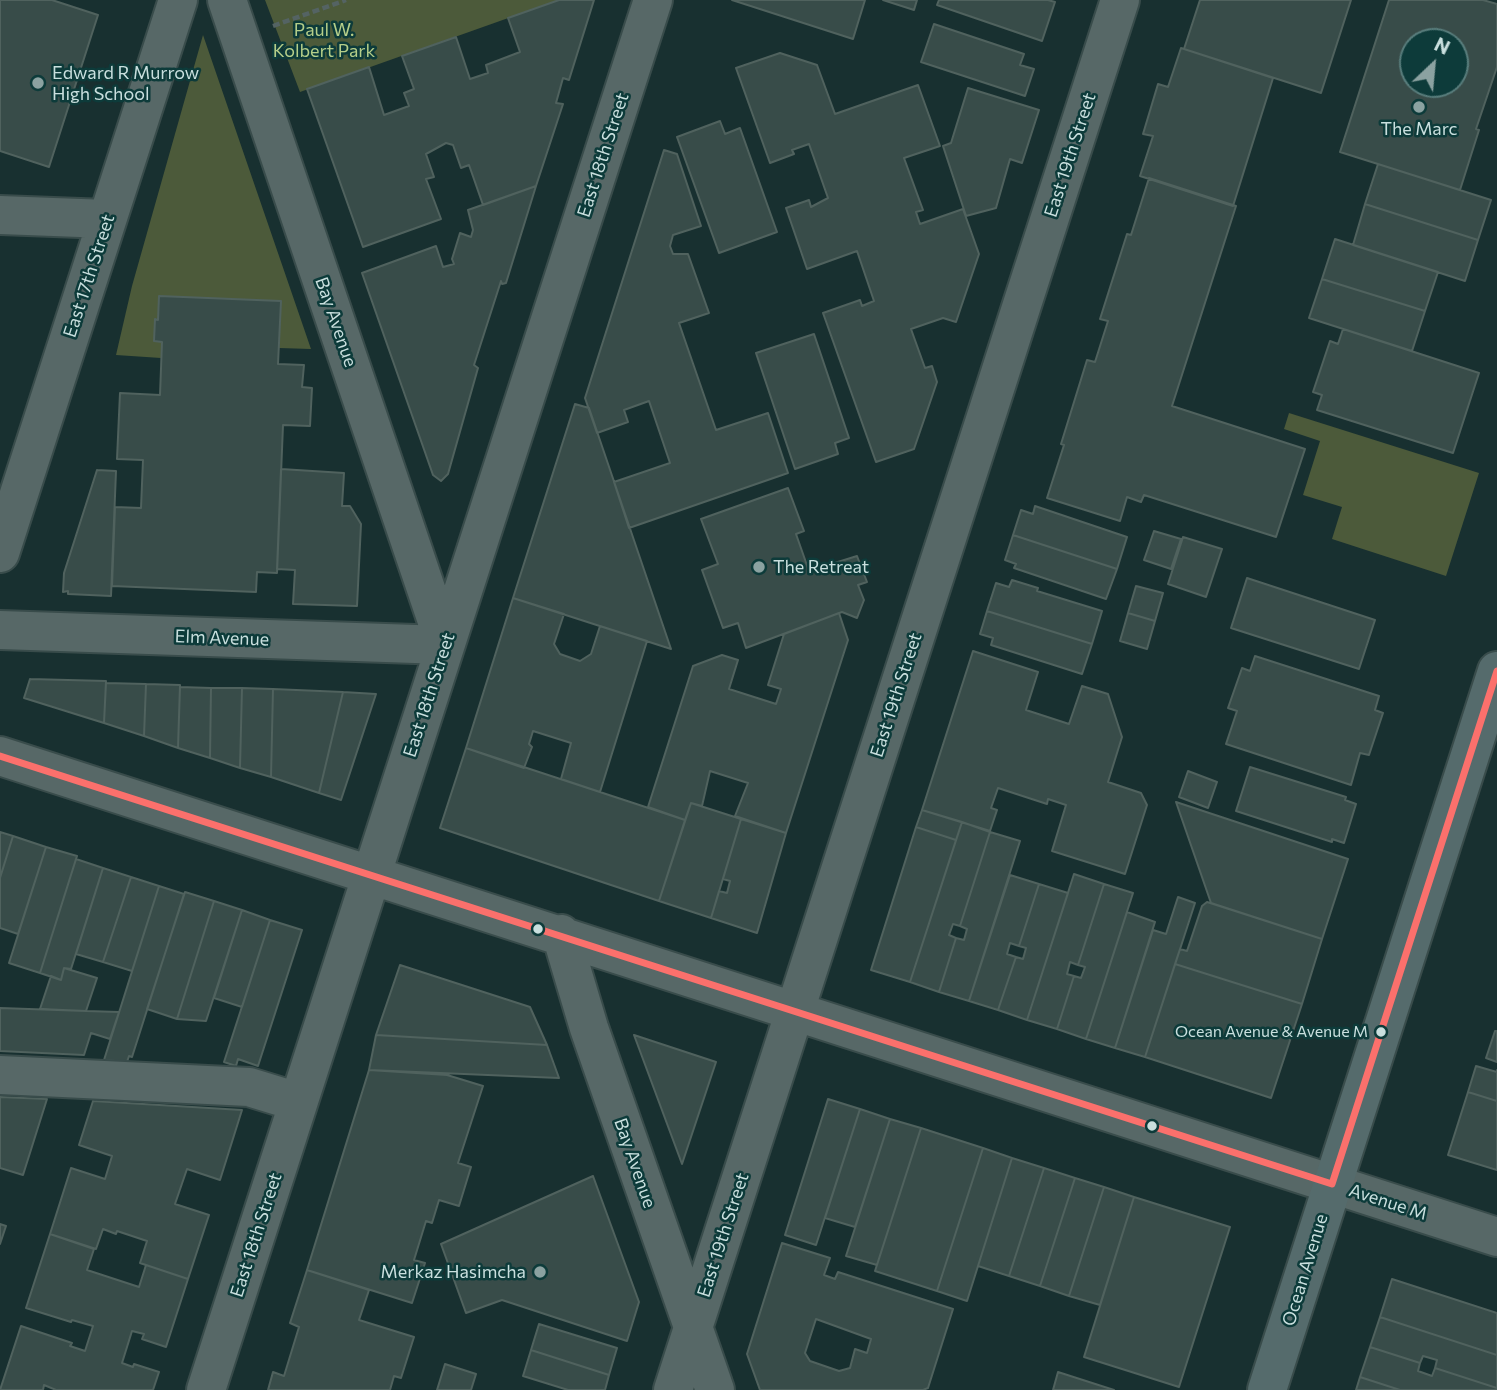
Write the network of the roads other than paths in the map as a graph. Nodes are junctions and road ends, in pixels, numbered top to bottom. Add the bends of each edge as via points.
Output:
1 (178, 0) edge
2 (227, 0) edge
3 (653, 0) edge
4 (1120, 0) edge
5 (0, 215) edge
6 (107, 219) junction
7 (0, 553) edge
8 (0, 630) edge
9 (445, 645) junction
10 (1497, 671) edge
11 (0, 756) edge
12 (371, 874) junction
13 (561, 934) junction
14 (795, 1010) junction
15 (0, 1076) edge
16 (298, 1102) junction
17 (1332, 1184) junction
18 (1497, 1237) edge
19 (694, 1327) junction
20 (206, 1390) edge
21 (673, 1390) edge
22 (715, 1390) edge
23 (1267, 1390) edge

1 - 6 street, East 17th Street
2 - 9 street, Bay Avenue
3 - 9 street, East 18th Street
4 - 14 street, East 19th Street
5 - 6 street
6 - 7 street, East 17th Street
8 - 9 street, Elm Avenue
9 - 12 street, East 18th Street
10 - 17 main road, Ocean Avenue
11 - 12 street, Avenue M
12 - 13 street, Avenue M
12 - 16 street, East 18th Street
13 - 14 street, Avenue M
13 - 19 street, Bay Avenue
14 - 17 street, Avenue M
14 - 19 street, East 19th Street
15 - 16 street via 249,1087
16 - 20 street, East 18th Street
17 - 18 street, Avenue M
17 - 23 main road, Ocean Avenue
19 - 21 street, East 19th Street
19 - 22 street, Bay Avenue

